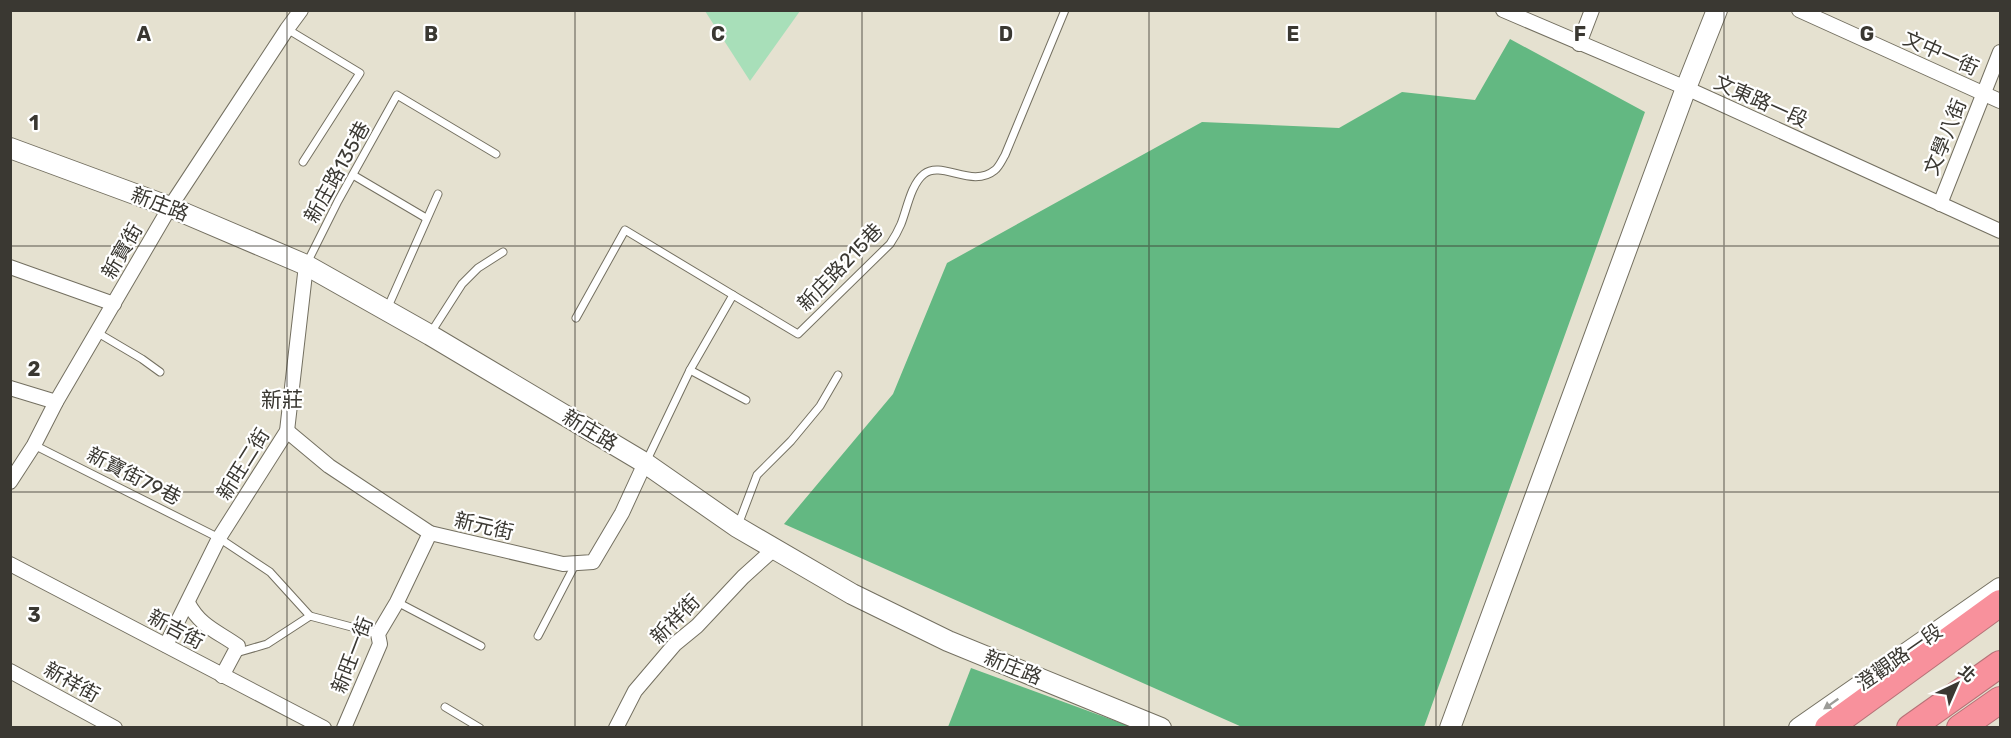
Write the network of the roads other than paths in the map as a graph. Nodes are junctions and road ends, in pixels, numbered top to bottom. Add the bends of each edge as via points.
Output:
1 (1065, 10) edge
2 (1503, 10) edge
3 (1592, 10) edge
4 (1717, 10) edge
5 (1799, 10) edge
6 (299, 13) edge
7 (287, 29) junction
8 (1579, 44) junction
9 (2001, 52) edge
10 (1686, 88) junction
11 (1984, 94) junction
12 (2001, 101) edge
13 (10, 148) edge
14 (496, 154) dead end
15 (303, 162) dead end
16 (353, 175) junction
17 (438, 194) dead end
18 (1940, 204) junction
19 (170, 207) junction
20 (426, 218) junction
21 (2001, 231) edge
22 (503, 252) dead end
23 (306, 265) junction
24 (10, 267) edge
25 (733, 295) junction
26 (114, 304) junction
27 (386, 311) junction
28 (576, 318) dead end
29 (98, 333) junction
30 (430, 334) junction
31 (690, 370) junction
32 (160, 372) dead end
33 (838, 375) dead end
34 (10, 388) edge
35 (746, 400) dead end
36 (56, 402) junction
37 (287, 431) junction
38 (34, 444) junction
39 (645, 463) junction
40 (10, 482) edge
41 (737, 527) junction
42 (430, 533) junction
43 (219, 538) junction
44 (774, 549) junction
45 (576, 563) junction
46 (10, 564) edge
47 (2001, 588) edge
48 (397, 602) junction
49 (188, 603) junction
50 (2001, 603) edge
51 (310, 616) junction
52 (2001, 621) edge
53 (378, 633) junction
54 (538, 636) dead end
55 (166, 645) junction
56 (481, 646) dead end
57 (235, 654) junction
58 (2001, 664) edge
59 (10, 671) edge
60 (222, 676) junction
61 (2001, 700) edge
62 (445, 707) dead end
63 (115, 728) edge
64 (324, 728) edge
65 (344, 728) edge
66 (480, 728) edge
67 (616, 728) edge
68 (1161, 728) edge
69 (1450, 728) edge
70 (1799, 728) edge
71 (1827, 728) edge
72 (1854, 728) edge
73 (1910, 728) edge
74 (1960, 728) edge

1 - 25 lane, 新庄路215巷 via 1005,155 995,170 970,178 933,170 923,174 890,244 798,334
2 - 8 street, 文東路一段
3 - 8 street
4 - 10 street
5 - 11 street, 文中一街
6 - 7 street, 新寶街
7 - 15 lane via 360,73
7 - 19 street, 新寶街
8 - 10 street, 文東路一段
9 - 11 street, 文學八街
10 - 18 street, 文東路一段
10 - 69 street
11 - 12 street, 文中一街
11 - 18 street, 文學八街
13 - 19 street, 新庄路
14 - 16 lane, 新庄路135巷 via 398,95
16 - 20 lane
16 - 23 lane, 新庄路135巷
17 - 20 lane
18 - 21 street, 文東路一段
19 - 23 street, 新庄路
19 - 26 street, 新寶街
20 - 27 lane
22 - 30 lane via 462,284
23 - 27 street, 新庄路
23 - 37 street, 新旺二街
24 - 26 street
25 - 28 lane via 625,230
25 - 31 lane
26 - 29 street, 新寶街
27 - 30 street, 新庄路
29 - 32 lane
29 - 36 street, 新寶街
30 - 39 street, 新庄路
31 - 35 lane
31 - 39 lane
33 - 41 lane via 820,406 757,475
34 - 36 street
36 - 38 street, 新寶街
37 - 42 street, 新元街 via 329,466
37 - 43 street, 新旺二街
38 - 40 street, 新寶街
38 - 43 lane, 新寶街79巷
39 - 41 street, 新庄路
39 - 45 street via 593,562
41 - 44 street, 新庄路
42 - 45 street, 新元街 via 563,564
42 - 48 street, 新旺一街
43 - 49 street, 新旺二街
43 - 51 lane, 新寶街79巷 via 270,572
44 - 67 street, 新祥街 via 675,644 635,691
44 - 68 street, 新庄路 via 852,594 948,641
45 - 54 lane
46 - 55 street, 新吉街
47 -> 70 street, 澄觀路一段
48 - 53 street, 新旺一街
48 - 56 lane
49 - 55 street, 新旺二街
49 - 57 street via 207,627 238,646
50 - 71 highway
51 - 53 lane
51 - 57 lane via 267,644
52 - 72 highway
53 - 65 street, 新旺一街 via 380,644
55 - 60 street, 新吉街
57 - 60 street
58 - 73 highway
59 - 63 street, 新祥街
60 - 64 street, 新吉街
61 - 74 highway
62 - 66 lane

